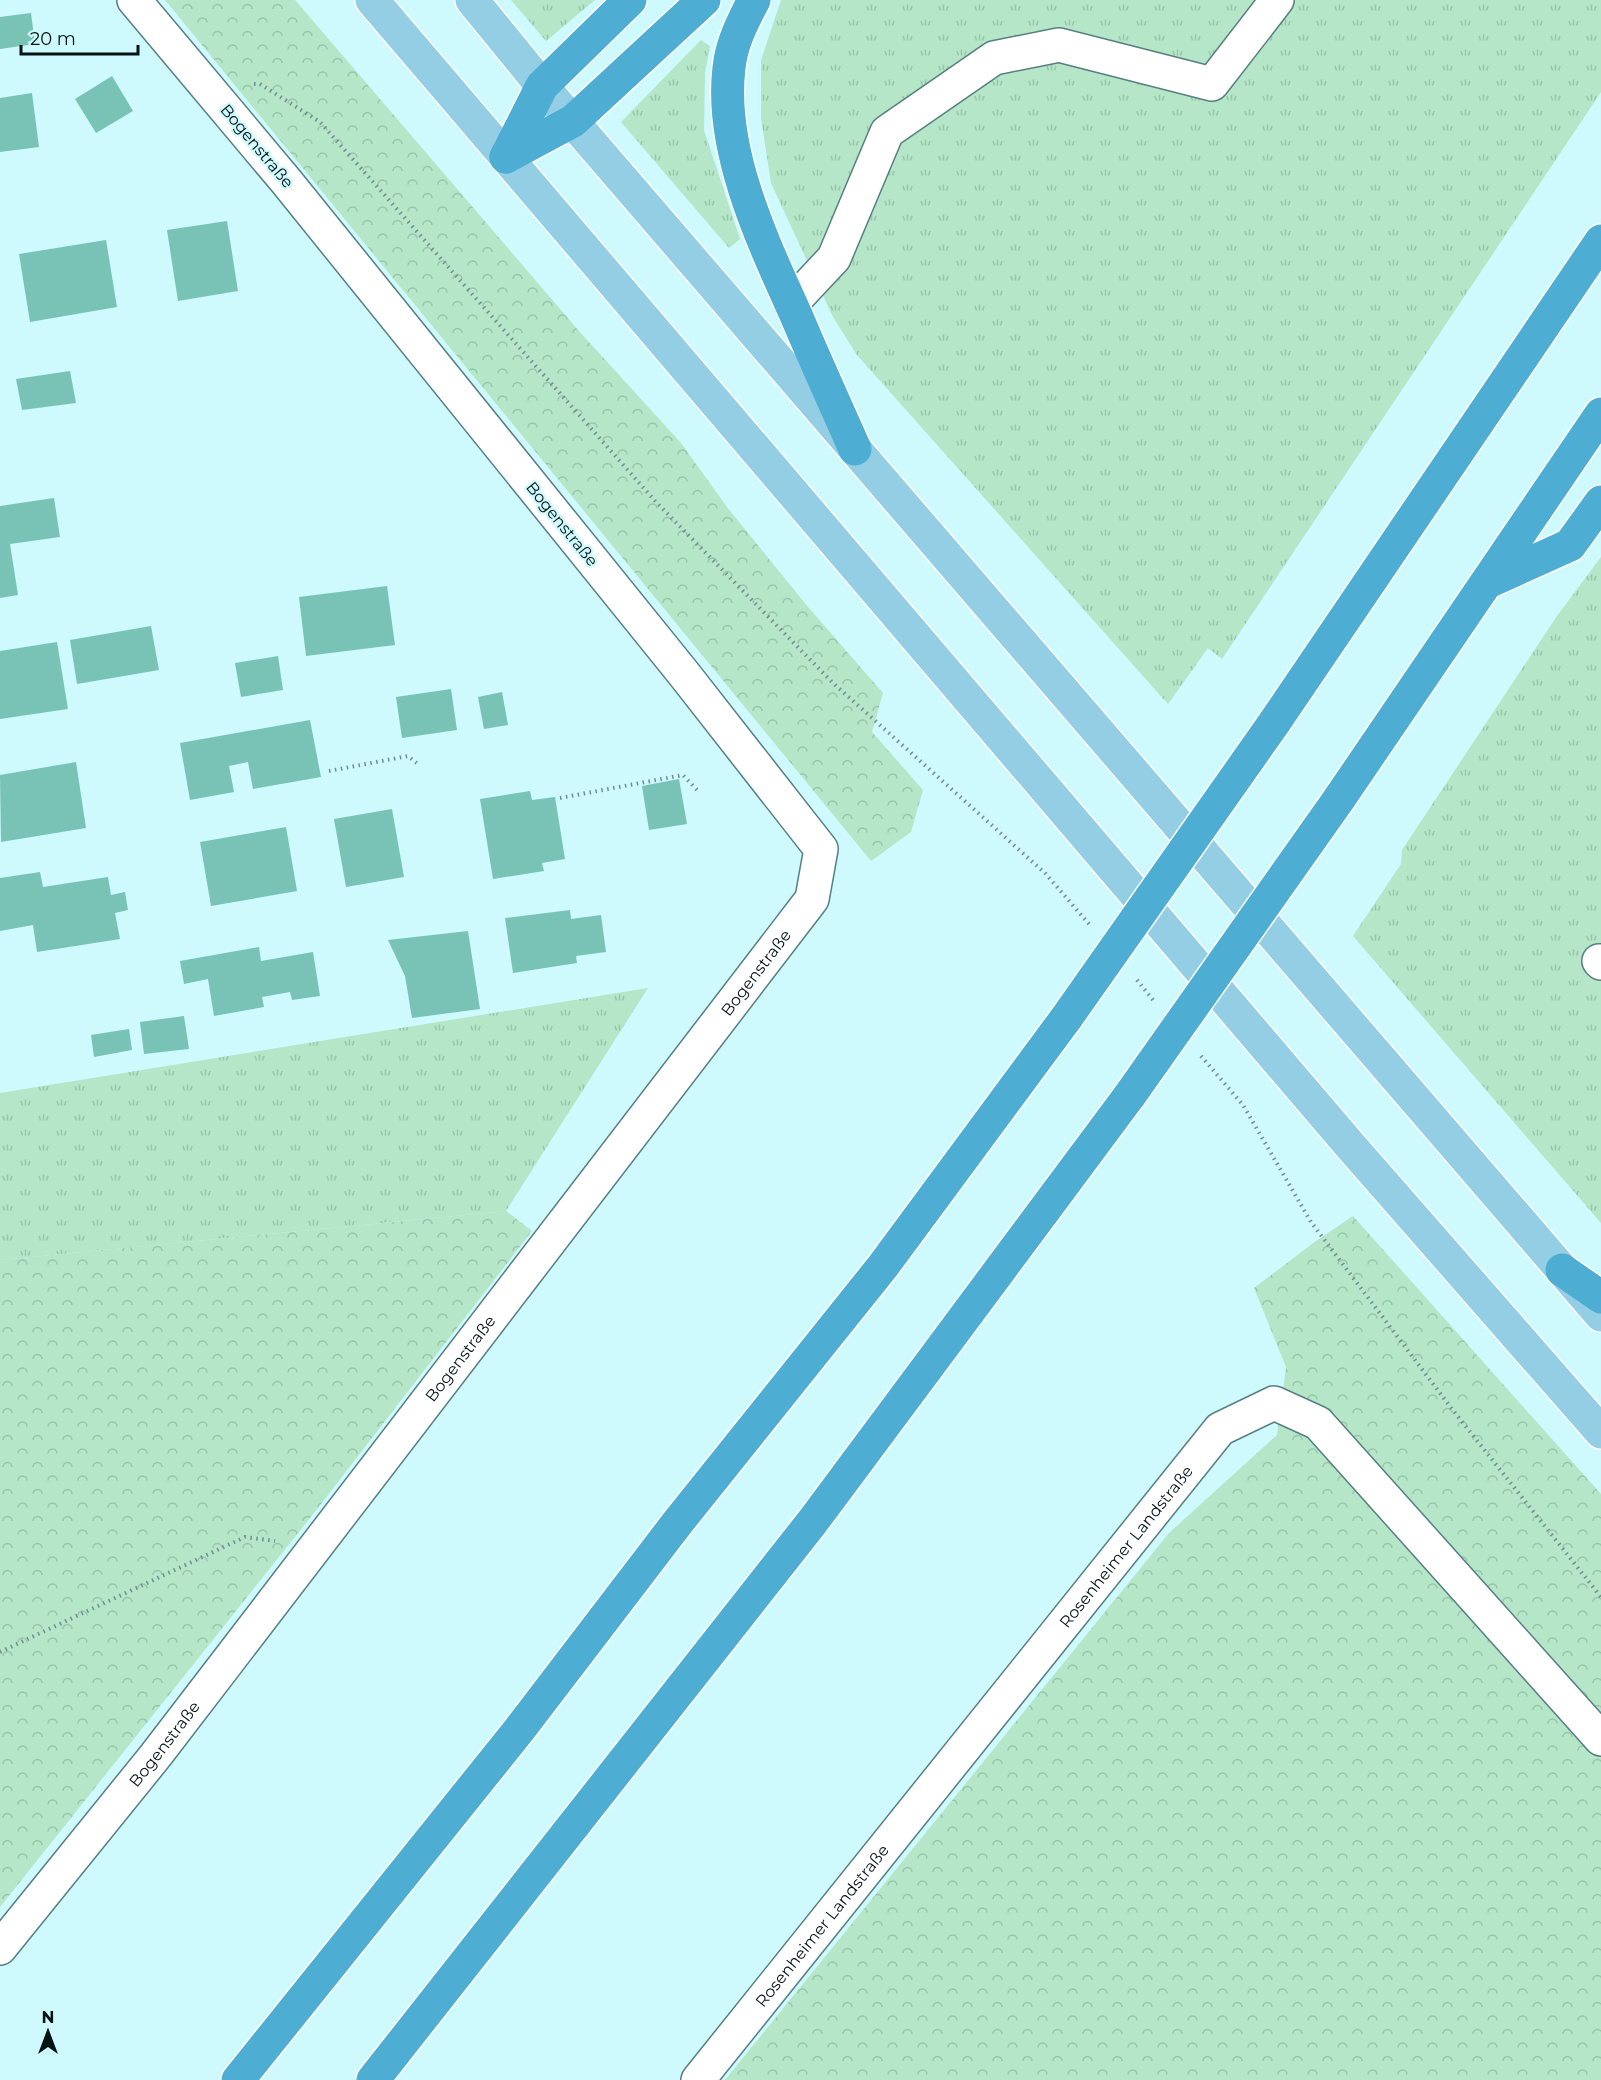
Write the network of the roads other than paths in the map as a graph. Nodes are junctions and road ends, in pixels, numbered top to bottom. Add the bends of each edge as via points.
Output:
1 (134, 0) edge
2 (372, 0) edge
3 (472, 0) edge
4 (630, 0) edge
5 (704, 0) edge
6 (754, 0) edge
7 (1277, 0) edge
8 (543, 86) junction
9 (573, 120) junction
10 (506, 157) junction
11 (1601, 241) edge
12 (791, 304) junction
13 (1601, 414) edge
14 (855, 448) junction
15 (1601, 502) edge
16 (1488, 582) junction
17 (1562, 1270) junction
18 (1601, 1297) edge
19 (1601, 1315) edge
20 (1601, 1432) edge
21 (1601, 1738) edge
22 (0, 1948) edge
23 (238, 2080) edge
24 (373, 2080) edge
25 (698, 2080) edge

1 - 22 street, Bogenstraße via 286,181 821,849 812,899 156,1755
2 - 10 main road
3 - 8 main road
4 - 8 highway
5 - 9 highway
6 - 12 highway via 739,30 729,67 728,117 756,221
7 - 12 street via 1212,84 1059,45 994,58 887,132 834,258
8 - 9 main road
8 - 10 highway
9 - 10 highway
9 - 14 main road
10 - 20 main road via 1340,1134
11 - 23 highway, bridge via 1274,723 1067,1017 883,1266
12 - 14 highway
13 - 16 highway
14 - 17 main road
15 - 16 highway via 1570,545
16 - 24 highway, bridge via 1130,1095 813,1521
17 - 18 highway
17 - 19 main road
21 - 25 street, Rosenheimer Landstraße via 1318,1423 1274,1403 1220,1429

